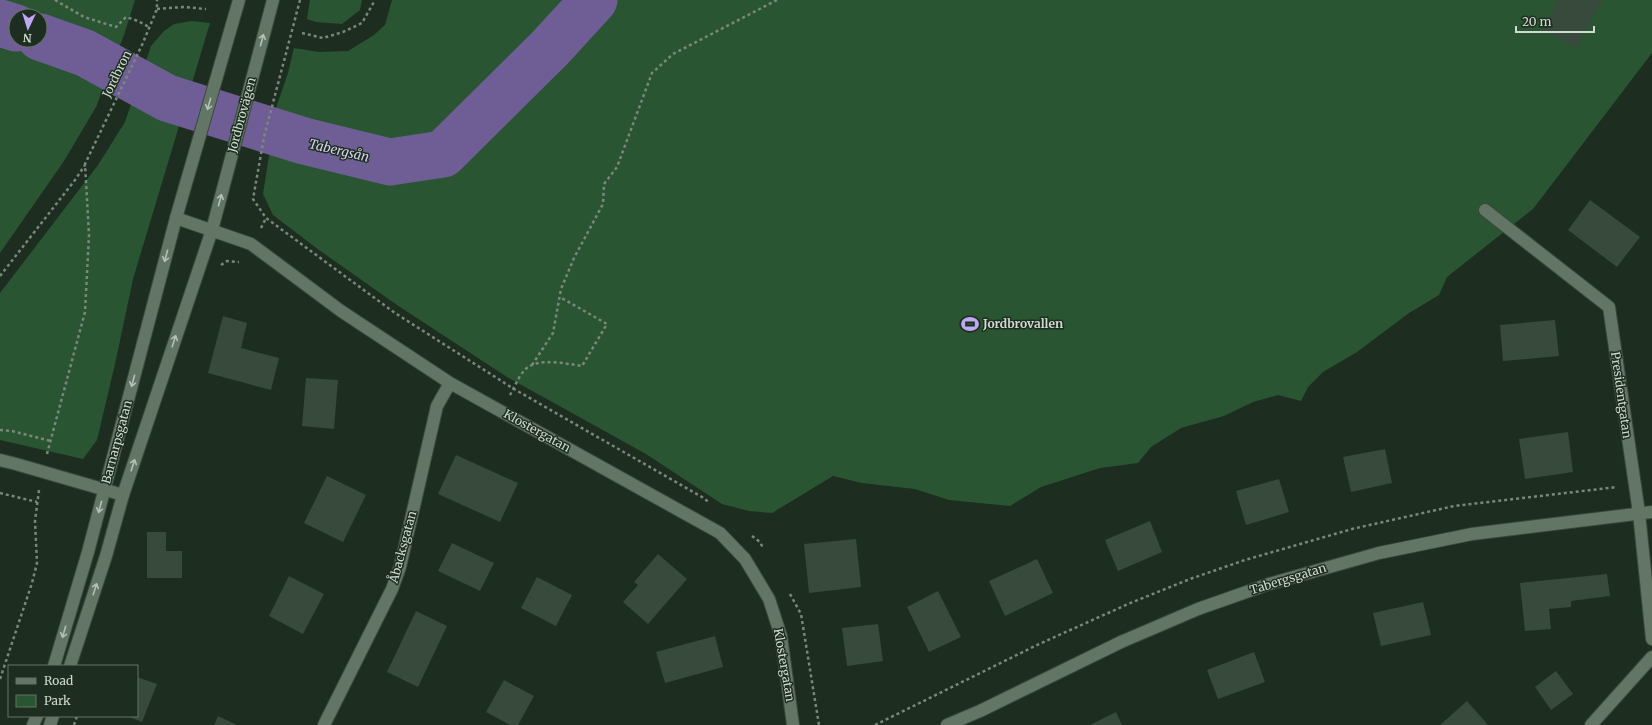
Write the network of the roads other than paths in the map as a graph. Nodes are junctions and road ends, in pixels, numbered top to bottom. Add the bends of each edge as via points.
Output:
1 (239, 0) edge
2 (273, 0) edge
3 (1485, 210) dead end
4 (176, 218) junction
5 (212, 230) junction
6 (450, 383) junction
7 (0, 460) edge
8 (104, 489) junction
9 (123, 495) junction
10 (1652, 512) edge
11 (1639, 513) junction
12 (1652, 639) edge
13 (1652, 657) edge
14 (54, 665) edge
15 (70, 665) edge
16 (324, 725) edge
17 (793, 725) edge
18 (947, 725) edge
19 (1591, 725) edge

1 -> 4 street
5 -> 2 street, Jordbrovägen
3 - 11 street, Presidentgatan via 1609,307
4 - 5 street, Klostergatan
4 -> 8 street, Barnarpsgatan
5 - 6 street, Klostergatan via 251,244 341,311
9 -> 5 street, Barnarpsgatan
6 - 16 street, Åbacksgatan via 437,406 400,567 392,589
6 - 17 street, Klostergatan via 720,533 745,559 769,599 781,636
7 - 8 street
8 - 9 street
8 -> 14 street, Barnarpsgatan
15 -> 9 street, Barnarpsgatan
10 - 11 street, Tabergsgatan
11 - 12 street, Presidentgatan
11 - 18 street, Tabergsgatan via 1472,534 1378,553 1269,584 1198,609 1120,642
13 - 19 street

